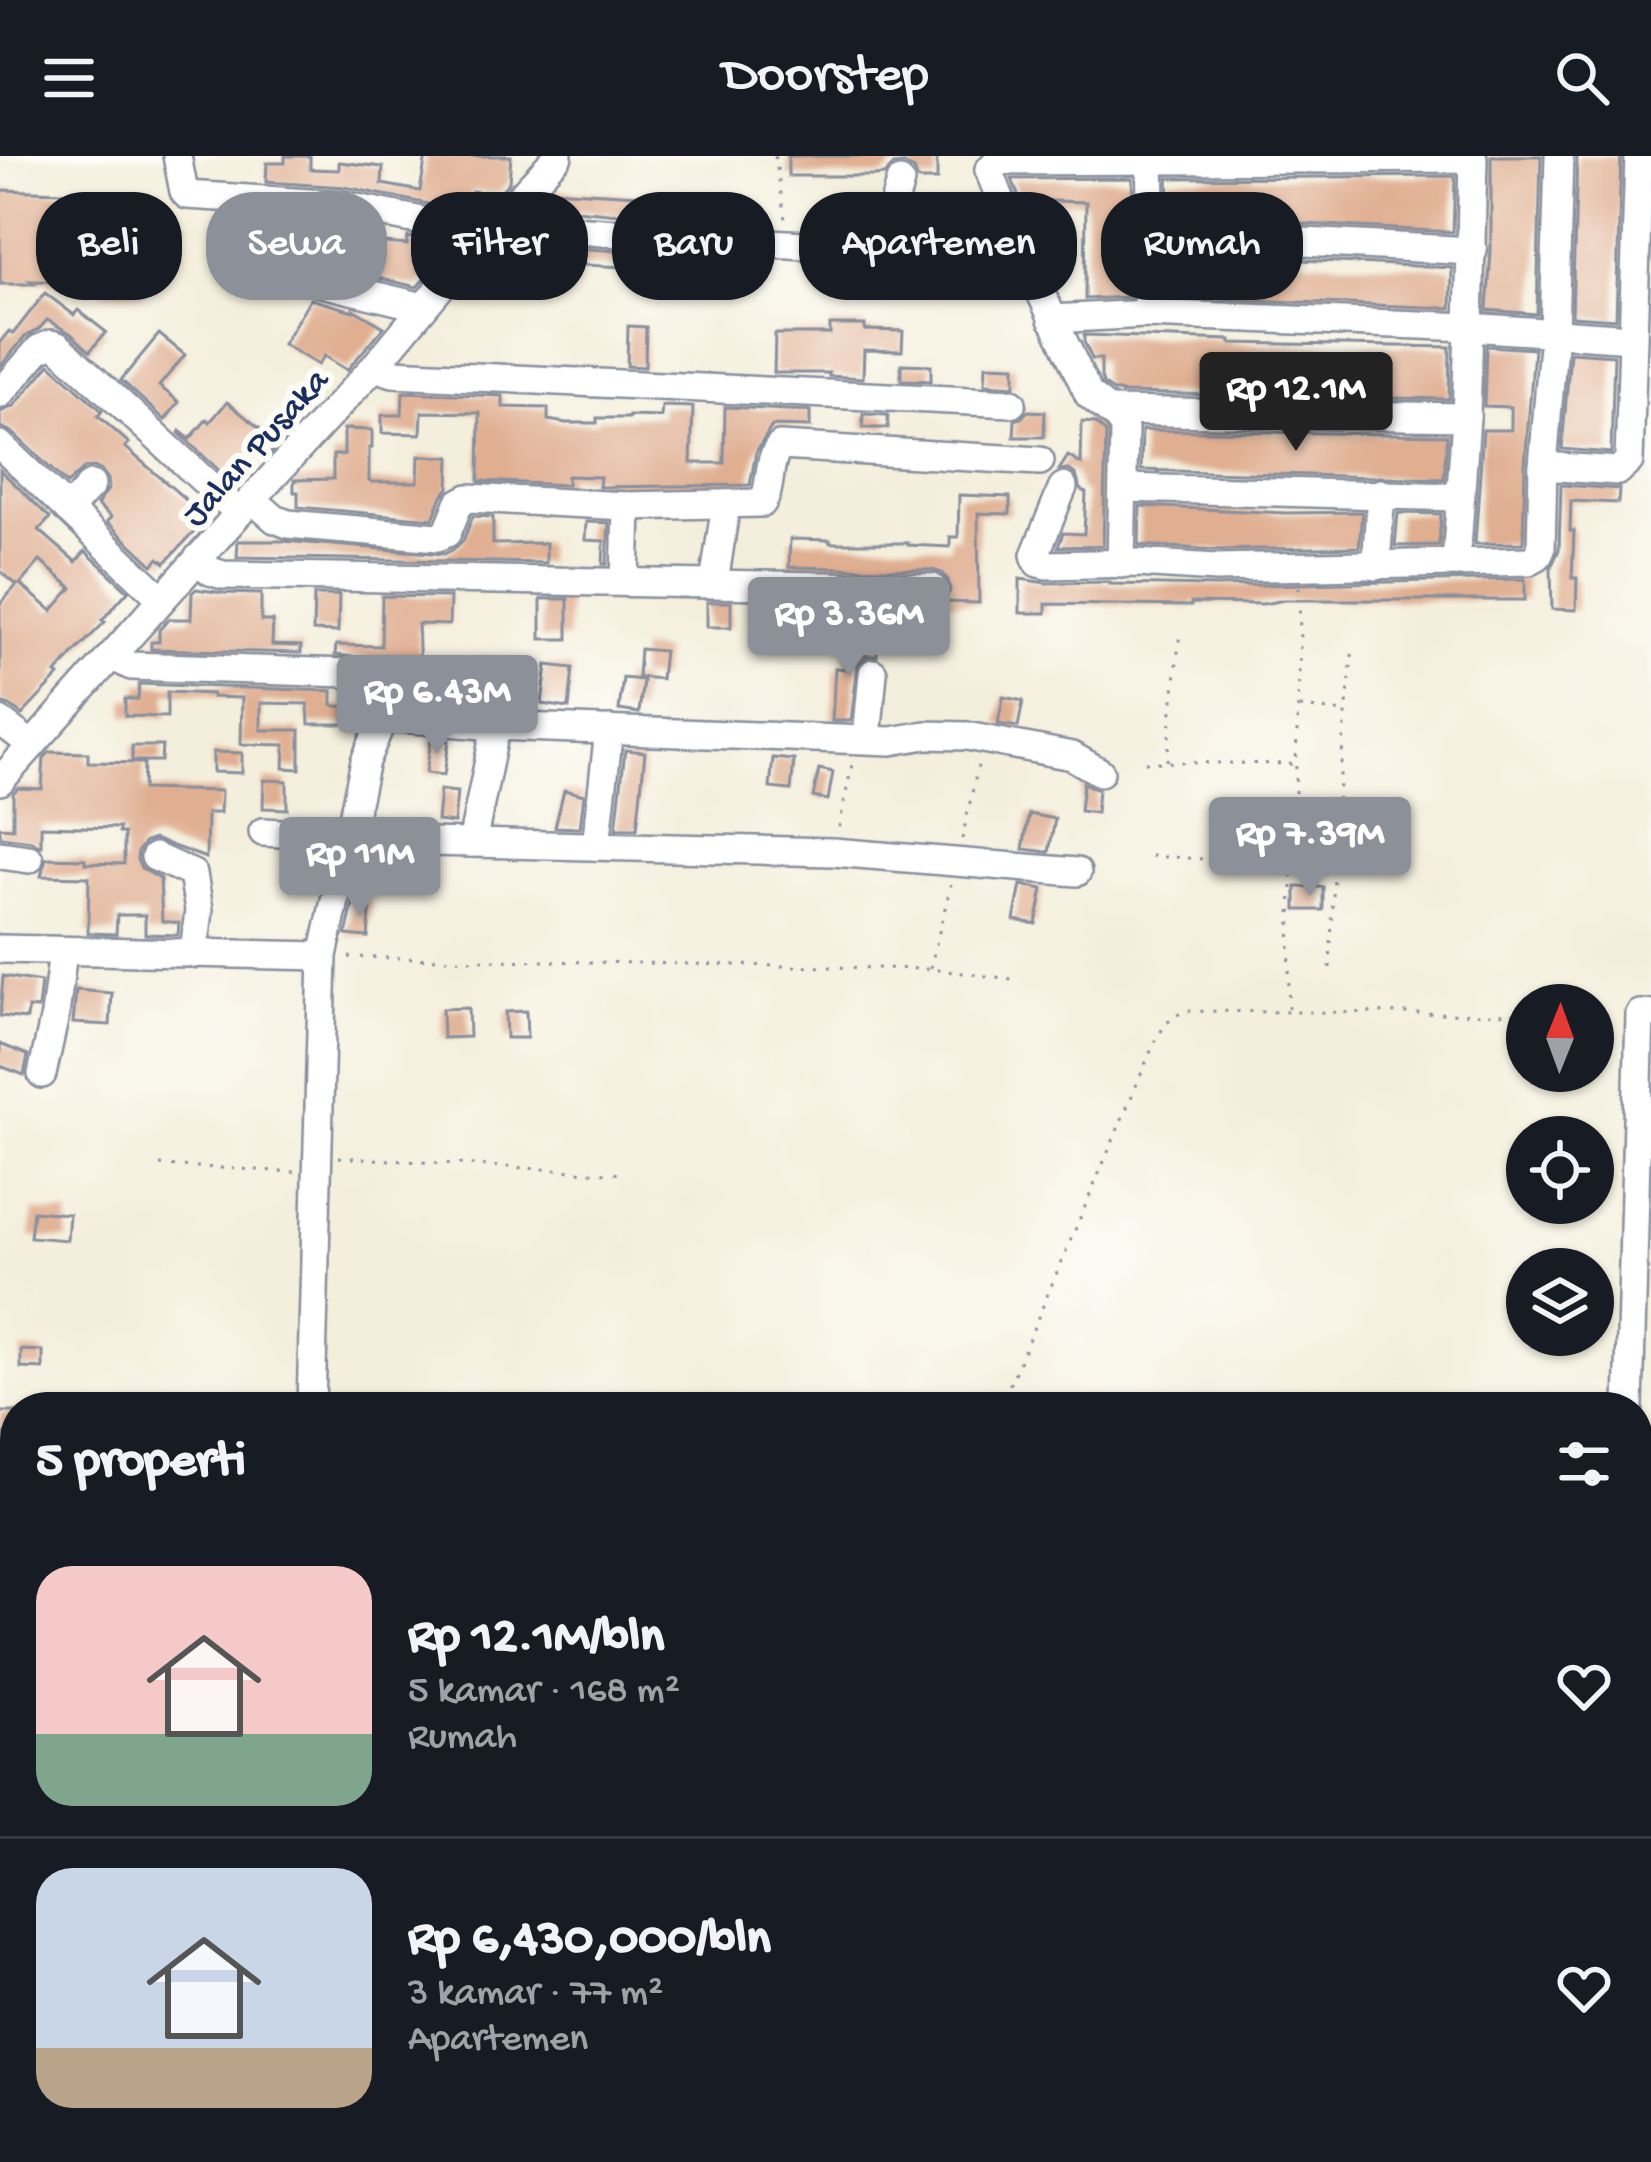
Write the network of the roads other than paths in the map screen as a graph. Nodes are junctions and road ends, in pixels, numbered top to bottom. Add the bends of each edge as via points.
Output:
1 (177, 156) edge
2 (558, 156) edge
3 (1558, 156) edge
4 (1639, 156) edge
5 (1473, 157) edge
6 (1150, 160) junction
7 (900, 182) dead end
8 (525, 192) edge
9 (897, 192) edge
10 (995, 192) edge
11 (1151, 192) edge
12 (411, 219) edge
13 (588, 229) edge
14 (1303, 242) edge
15 (799, 243) edge
16 (1472, 251) junction
17 (387, 298) edge
18 (429, 300) edge
19 (1041, 300) edge
20 (1147, 300) edge
21 (423, 307) junction
22 (1146, 314) junction
23 (1052, 319) junction
24 (1468, 327) junction
25 (1554, 332) junction
26 (1632, 338) junction
27 (374, 367) junction
28 (0, 394) edge
29 (1012, 403) dead end
30 (1109, 411) junction
31 (1466, 417) junction
32 (0, 445) edge
33 (1040, 461) dead end
34 (1543, 466) junction
35 (91, 484) dead end
36 (1063, 487) dead end
37 (1123, 488) junction
38 (1381, 493) junction
39 (1460, 497) junction
40 (726, 505) junction
41 (245, 506) junction
42 (627, 506) junction
43 (68, 510) junction
44 (199, 557) junction
45 (1456, 563) junction
46 (1121, 565) junction
47 (1376, 566) junction
48 (626, 582) junction
49 (714, 584) junction
50 (932, 588) dead end
51 (162, 599) junction
52 (111, 656) junction
53 (873, 673) dead end
54 (391, 718) junction
55 (0, 721) edge
56 (496, 726) junction
57 (609, 730) junction
58 (862, 738) junction
59 (32, 745) junction
60 (1100, 772) dead end
61 (0, 781) edge
62 (263, 832) dead end
63 (346, 840) junction
64 (472, 843) junction
65 (596, 846) junction
66 (0, 855) edge
67 (154, 857) dead end
68 (28, 859) dead end
69 (1077, 872) dead end
70 (0, 949) edge
71 (63, 951) junction
72 (194, 954) junction
73 (323, 956) junction
74 (1651, 1014) edge
75 (42, 1074) dead end
76 (311, 1392) edge
77 (1629, 1392) edge

1 - 12 street via 184,193 193,196
2 - 8 street, Jalan Pusaka
3 - 25 street
4 - 26 street
5 - 6 street
5 - 16 street
6 - 10 street via 1002,160 989,170
6 - 11 street
7 - 9 street
13 - 15 street
14 - 16 street
16 - 24 street
17 - 21 street
18 - 21 street, Jalan Pusaka
19 - 23 street
20 - 22 street
21 - 27 street, Jalan Pusaka
22 - 23 street
22 - 24 street
23 - 30 street via 1089,395
24 - 25 street
24 - 31 street
25 - 26 street
25 - 34 street
26 - 34 street via 1627,465
27 - 29 street
27 - 41 street, Jalan Pusaka
28 - 41 street via 40,349 58,346
30 - 31 street
30 - 37 street via 1124,429
31 - 39 street
32 - 43 street
33 - 40 street via 779,446 765,501
34 - 45 street via 1538,556
35 - 43 street
36 - 46 street via 1038,563
37 - 38 street
37 - 46 street
38 - 39 street
38 - 47 street
39 - 45 street
40 - 42 street
40 - 49 street
41 - 42 street via 288,524 438,537 468,498
41 - 44 street, Jalan Pusaka
42 - 48 street
43 - 51 street
44 - 48 street via 223,575
44 - 51 street, Jalan Pusaka
45 - 47 street
46 - 47 street
48 - 49 street
49 - 50 street
51 - 52 street, Jalan Pusaka
52 - 54 street via 131,666 382,678
52 - 59 street, Jalan Pusaka
53 - 58 street
54 - 56 street
54 - 63 street via 377,728 364,761
55 - 59 street
56 - 57 street
56 - 64 street
57 - 58 street
57 - 65 street
58 - 60 street via 967,736 1072,756
59 - 61 street, Jalan Pusaka
62 - 63 street
63 - 64 street
63 - 73 street
64 - 65 street
65 - 69 street via 833,852
66 - 68 street
67 - 72 street via 193,874
70 - 71 street
71 - 72 street
71 - 75 street
72 - 73 street
73 - 76 street
74 - 77 street via 1640,1014

